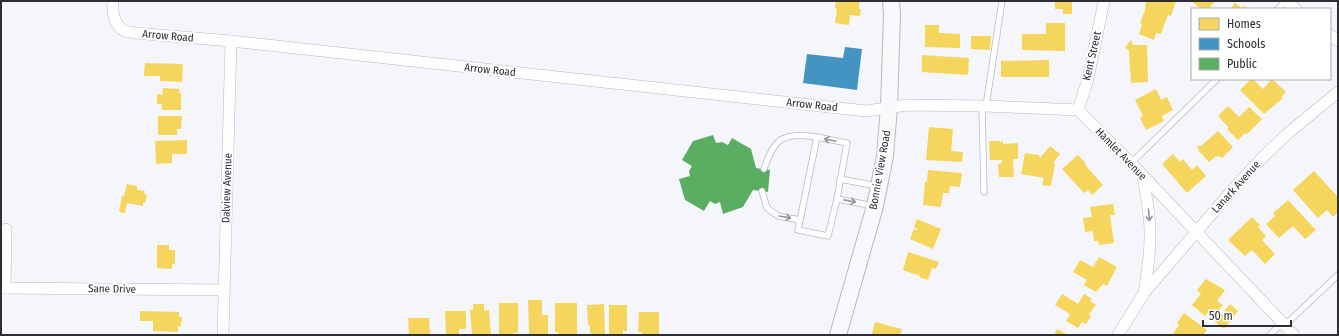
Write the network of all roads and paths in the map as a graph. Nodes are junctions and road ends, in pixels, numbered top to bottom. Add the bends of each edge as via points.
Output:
1 (113, 1) edge
2 (891, 1) edge
3 (1002, 1) edge
4 (1104, 1) edge
5 (1285, 1) edge
6 (1295, 8) edge
7 (231, 41) junction
8 (1216, 80) edge
9 (1338, 92) edge
10 (984, 106) junction
11 (889, 107) junction
12 (1078, 110) junction
13 (817, 137) junction
14 (1131, 163) junction
15 (764, 169) dead end
16 (1143, 176) junction
17 (840, 179) junction
18 (879, 186) junction
19 (762, 191) dead end
20 (984, 192) dead end
21 (837, 199) junction
22 (875, 206) junction
23 (800, 220) junction
24 (6, 229) dead end
25 (1196, 232) junction
26 (1338, 274) edge
27 (3, 288) edge
28 (224, 290) junction
29 (1144, 293) junction
30 (1284, 324) junction
31 (222, 335) edge
32 (838, 335) edge
33 (1118, 335) edge
34 (1270, 335) edge
35 (1294, 335) edge

1 - 7 street, Arrow Road via 115,21 125,31
2 - 11 street, Bonnie View Road
3 - 10 lane
4 - 12 street, Kent Street via 1088,79
5 - 6 street
7 - 11 street, Arrow Road via 866,111
7 - 28 street, Dalview Avenue
8 - 14 lane
9 - 25 street, Lanark Avenue via 1259,161
10 - 11 street
10 - 12 street
10 - 20 lane
11 - 18 street, Bonnie View Road via 885,156
12 - 14 street, Hamlet Avenue
13 - 15 lane via 789,136 778,142
17 -> 13 lane via 847,144
13 - 23 lane
14 - 16 street, Hamlet Avenue
16 - 25 street, Hamlet Avenue
16 -> 29 street, Lanark Avenue via 1150,237
17 - 18 lane
17 - 21 lane
18 - 22 street, Bonnie View Road
19 -> 23 lane via 767,208 778,216
21 -> 22 lane
21 - 23 lane via 828,236 798,230
22 - 32 street, Bonnie View Road
24 - 27 street
25 - 29 street, Lanark Avenue
25 - 30 street, Hamlet Avenue
26 - 30 lane
27 - 28 street, Sane Drive
28 - 31 street, Dalview Avenue
29 - 33 street, Lanark Avenue
30 - 34 lane
30 - 35 street, Hamlet Avenue

